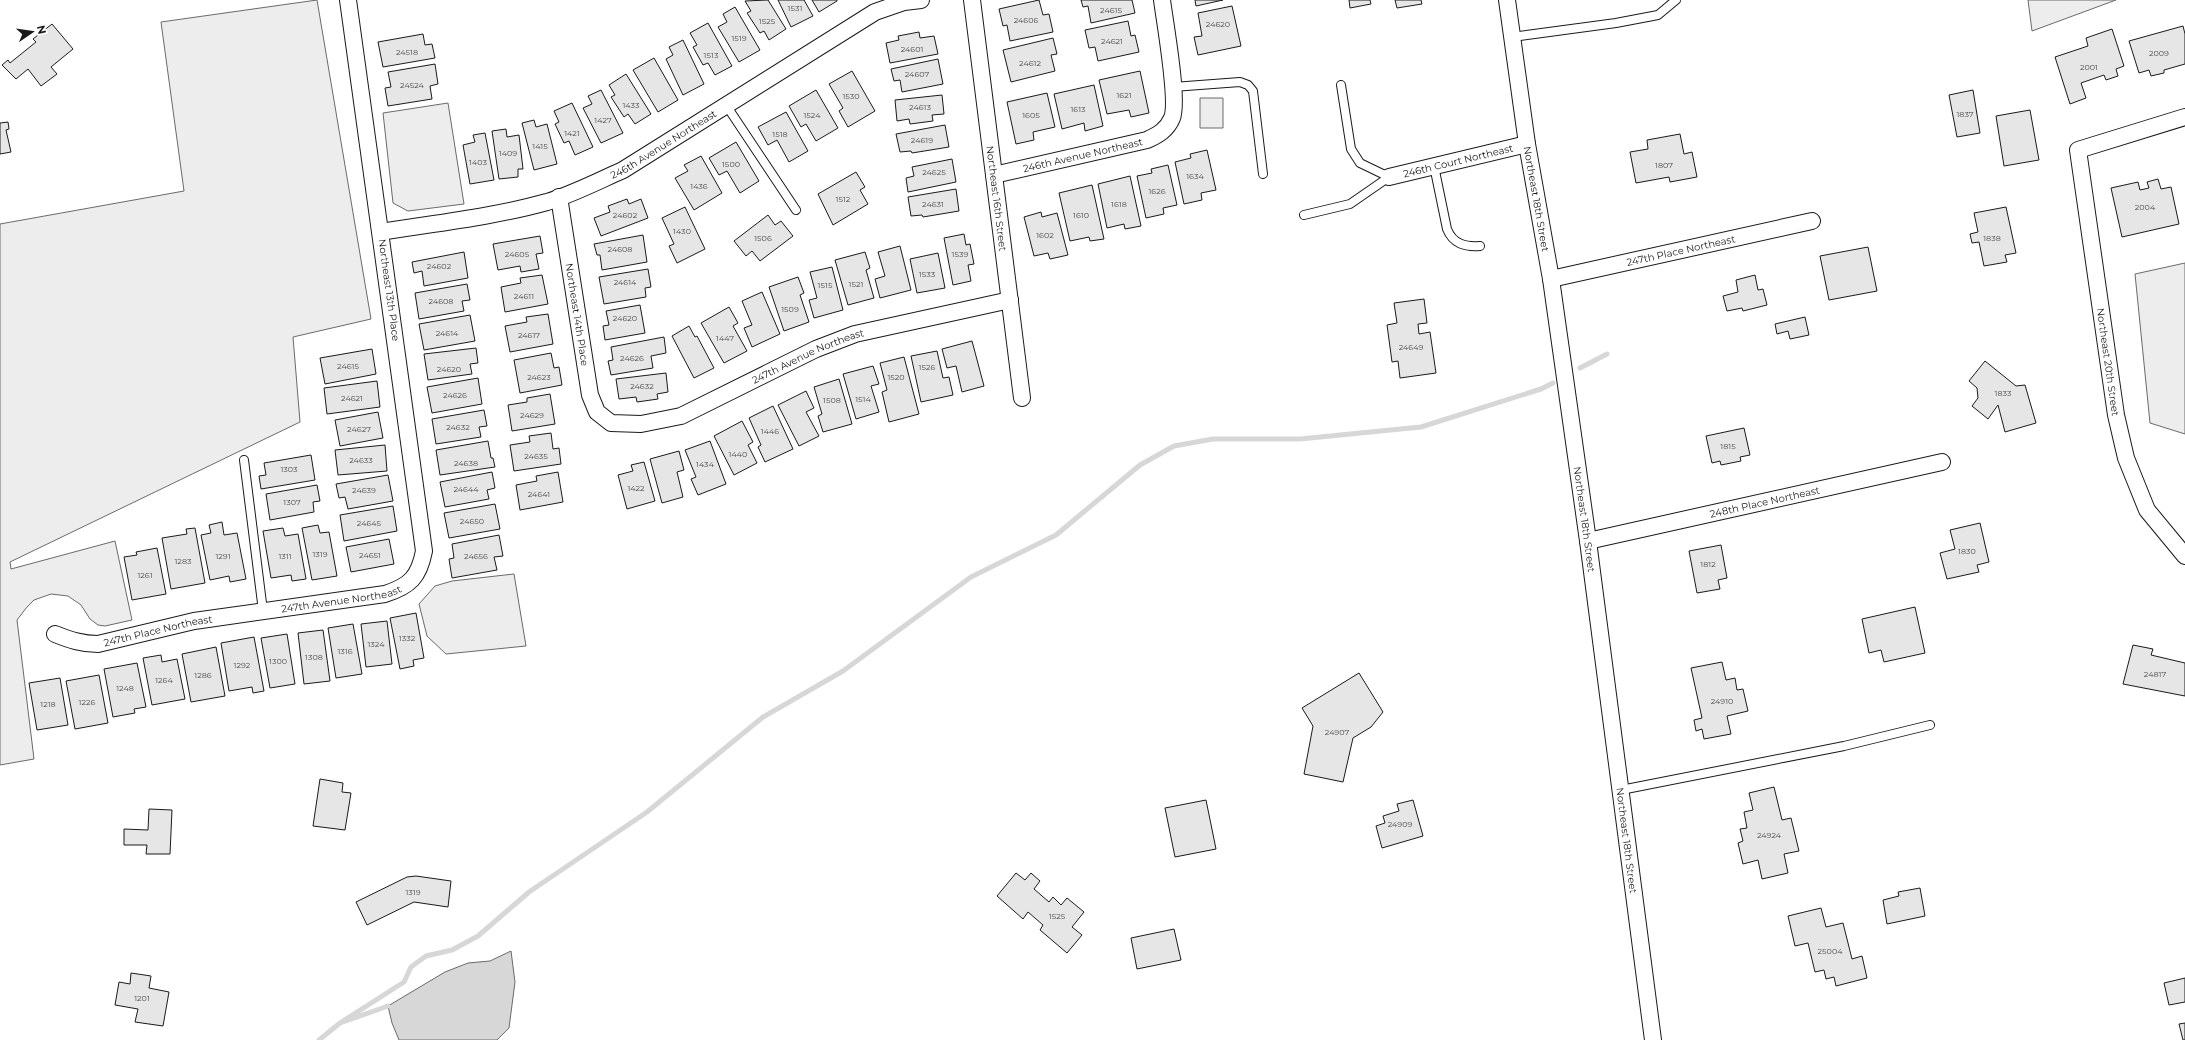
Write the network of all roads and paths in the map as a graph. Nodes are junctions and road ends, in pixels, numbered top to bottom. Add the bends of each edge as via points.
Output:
1 (348, 0) edge
2 (921, 0) edge
3 (972, 0) edge
4 (1162, 0) edge
5 (1507, 0) edge
6 (1676, 0) edge
7 (1512, 37) junction
8 (1341, 85) dead end
9 (1173, 87) junction
10 (726, 105) junction
11 (2185, 117) edge
12 (1527, 144) junction
13 (1434, 166) junction
14 (1263, 174) dead end
15 (994, 175) junction
16 (1389, 177) junction
17 (559, 198) junction
18 (796, 210) dead end
19 (1304, 215) dead end
20 (1812, 221) dead end
21 (381, 232) junction
22 (1480, 246) dead end
23 (1550, 279) junction
24 (1010, 300) junction
25 (1022, 398) dead end
26 (611, 423) joint
27 (244, 460) dead end
28 (1942, 462) dead end
29 (1588, 541) junction
30 (2185, 556) edge
31 (414, 578) joint
32 (263, 611) junction
33 (55, 634) dead end
34 (1930, 725) dead end
35 (1621, 790) junction
36 (1653, 1040) edge

1 - 21 street, Northeast 13th Place
2 - 10 street, 246th Avenue Northeast via 904,2 875,12
3 - 15 street, Northeast 16th Street
4 - 9 street
5 - 7 street, Northeast 18th Street
6 - 7 lane via 1658,15
7 - 12 street, Northeast 18th Street
8 - 16 lane via 1351,149 1360,162
9 - 14 lane via 1240,82 1248,85 1253,92
9 - 15 street, 246th Avenue Northeast via 1175,106 1167,126 1147,140
10 - 17 street, 246th Avenue Northeast via 623,170
10 - 18 lane
11 - 30 street, Northeast 20th Street via 2078,150 2116,415 2126,458 2147,510
12 - 13 street, 246th Court Northeast
12 - 23 street, Northeast 18th Street
13 - 16 street, 246th Court Northeast
13 - 22 lane via 1450,237 1459,244
15 - 24 street, Northeast 16th Street
16 - 19 lane via 1350,204
17 - 21 street, 246th Avenue Northeast via 516,210
17 - 26 street, Northeast 14th Place via 590,395 598,412
20 - 23 street, 247th Place Northeast
21 - 31 street, Northeast 13th Place via 424,552 421,568
23 - 29 street, Northeast 18th Street
24 - 25 street, Northeast 16th Street
24 - 26 street, 247th Avenue Northeast via 855,334 816,349 681,416 641,424
27 - 32 lane
28 - 29 street, 248th Place Northeast
29 - 35 street, Northeast 18th Street
31 - 32 street, 247th Avenue Northeast via 405,586 385,594
32 - 33 street, 247th Place Northeast via 194,621 98,644 78,642
34 - 35 lane via 1844,746
35 - 36 street, Northeast 18th Street

